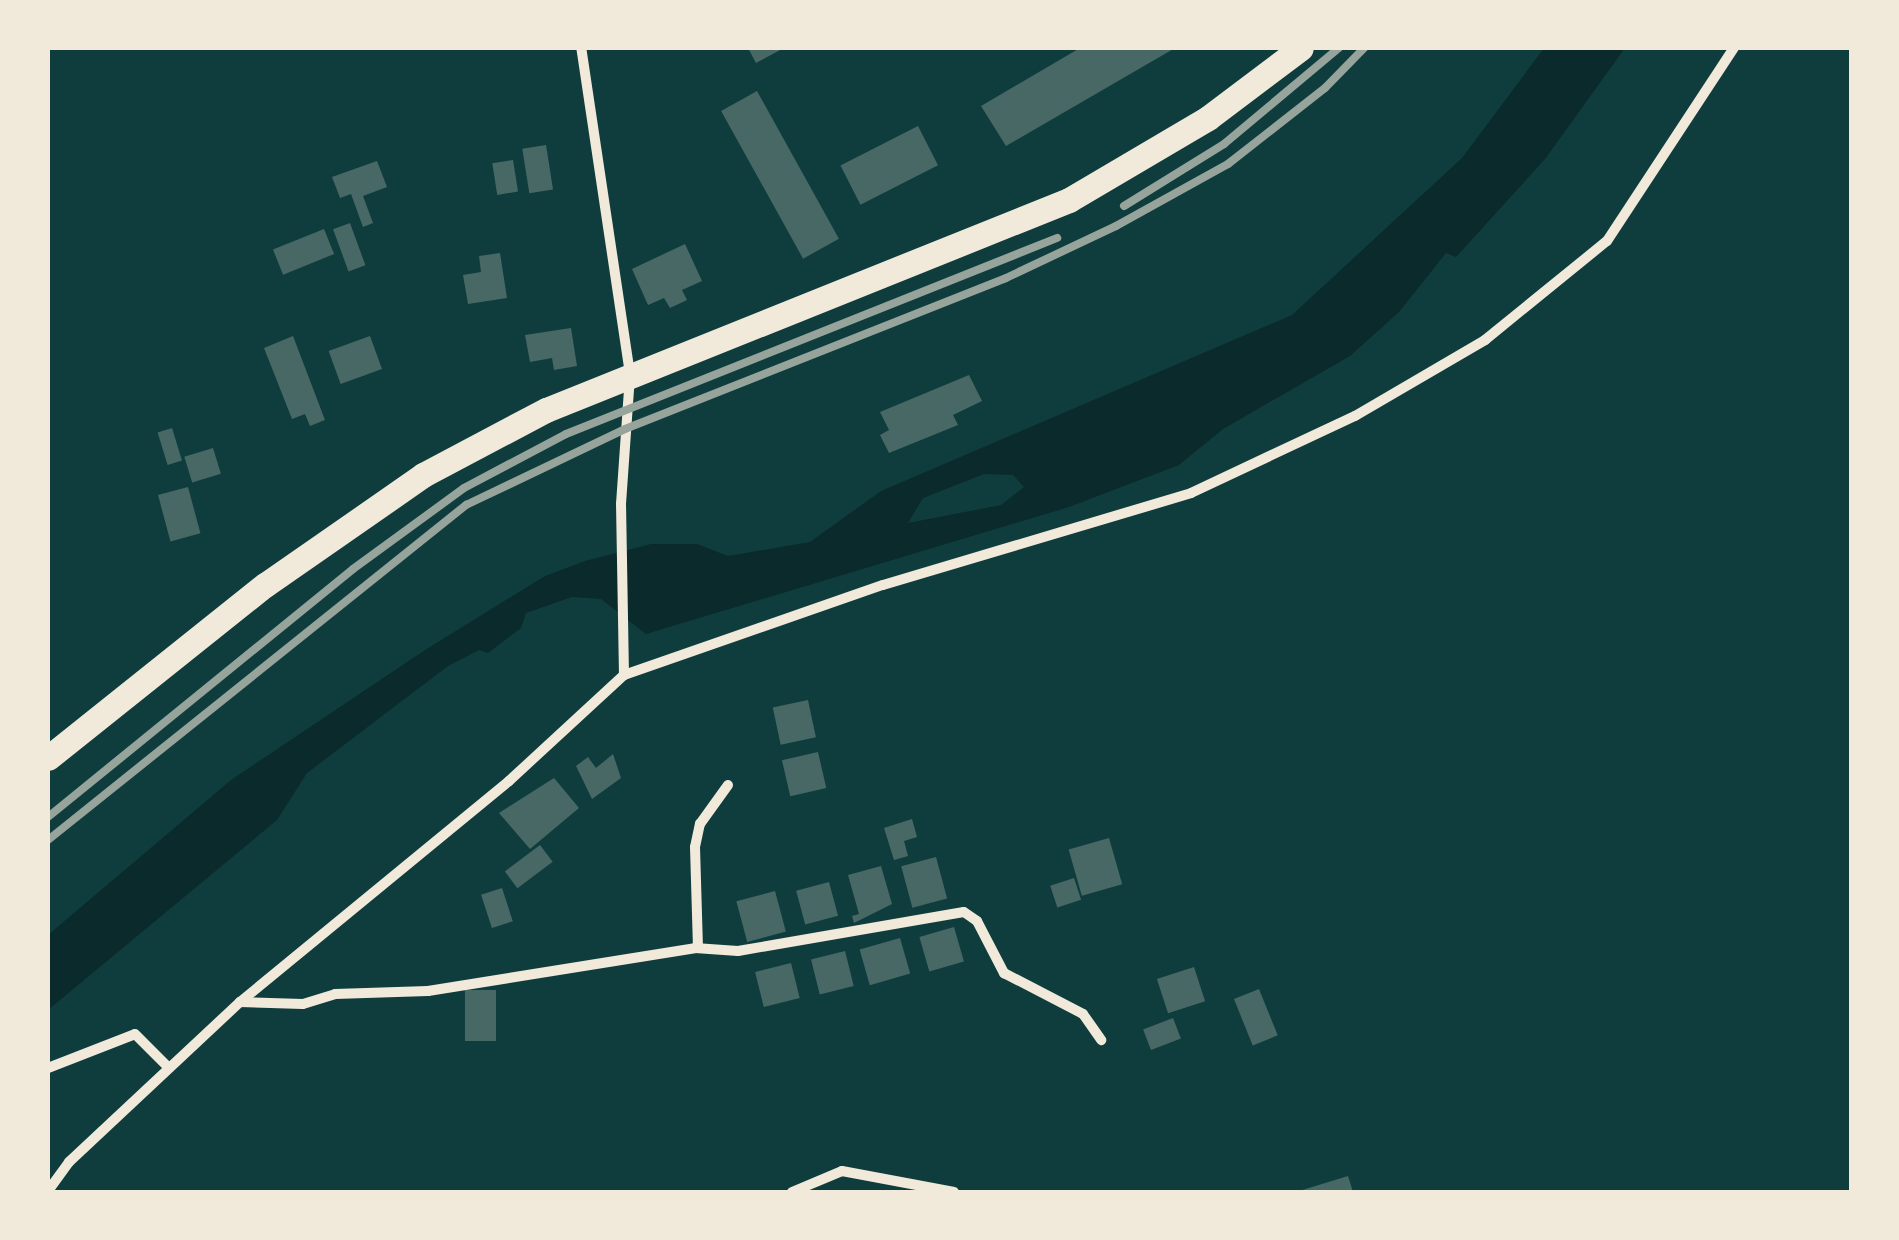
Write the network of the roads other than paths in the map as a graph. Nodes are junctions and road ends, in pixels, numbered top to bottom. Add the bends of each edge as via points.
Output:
1 (581, 48) edge
2 (1301, 48) edge
3 (1734, 48) edge
4 (630, 374) junction
5 (624, 675) junction
6 (48, 758) edge
7 (728, 785) dead end
8 (698, 948) junction
9 (240, 1002) junction
10 (1101, 1040) dead end
11 (168, 1067) junction
12 (48, 1068) edge
13 (48, 1191) edge
14 (792, 1192) edge
15 (954, 1192) edge

1 - 4 street
2 - 4 main road via 1208,118 1069,200
3 - 5 street via 1607,241 1486,340 1356,416 1191,492 882,586
4 - 5 street via 621,504
4 - 6 main road via 422,475 265,585
5 - 9 street via 509,782
7 - 8 street via 700,824 695,847
8 - 9 street via 428,992 336,994 304,1004
8 - 10 street via 738,951 964,912 977,921 1004,973 1083,1014
9 - 11 street
11 - 12 street via 135,1034
11 - 13 street via 68,1162
14 - 15 street via 842,1171

